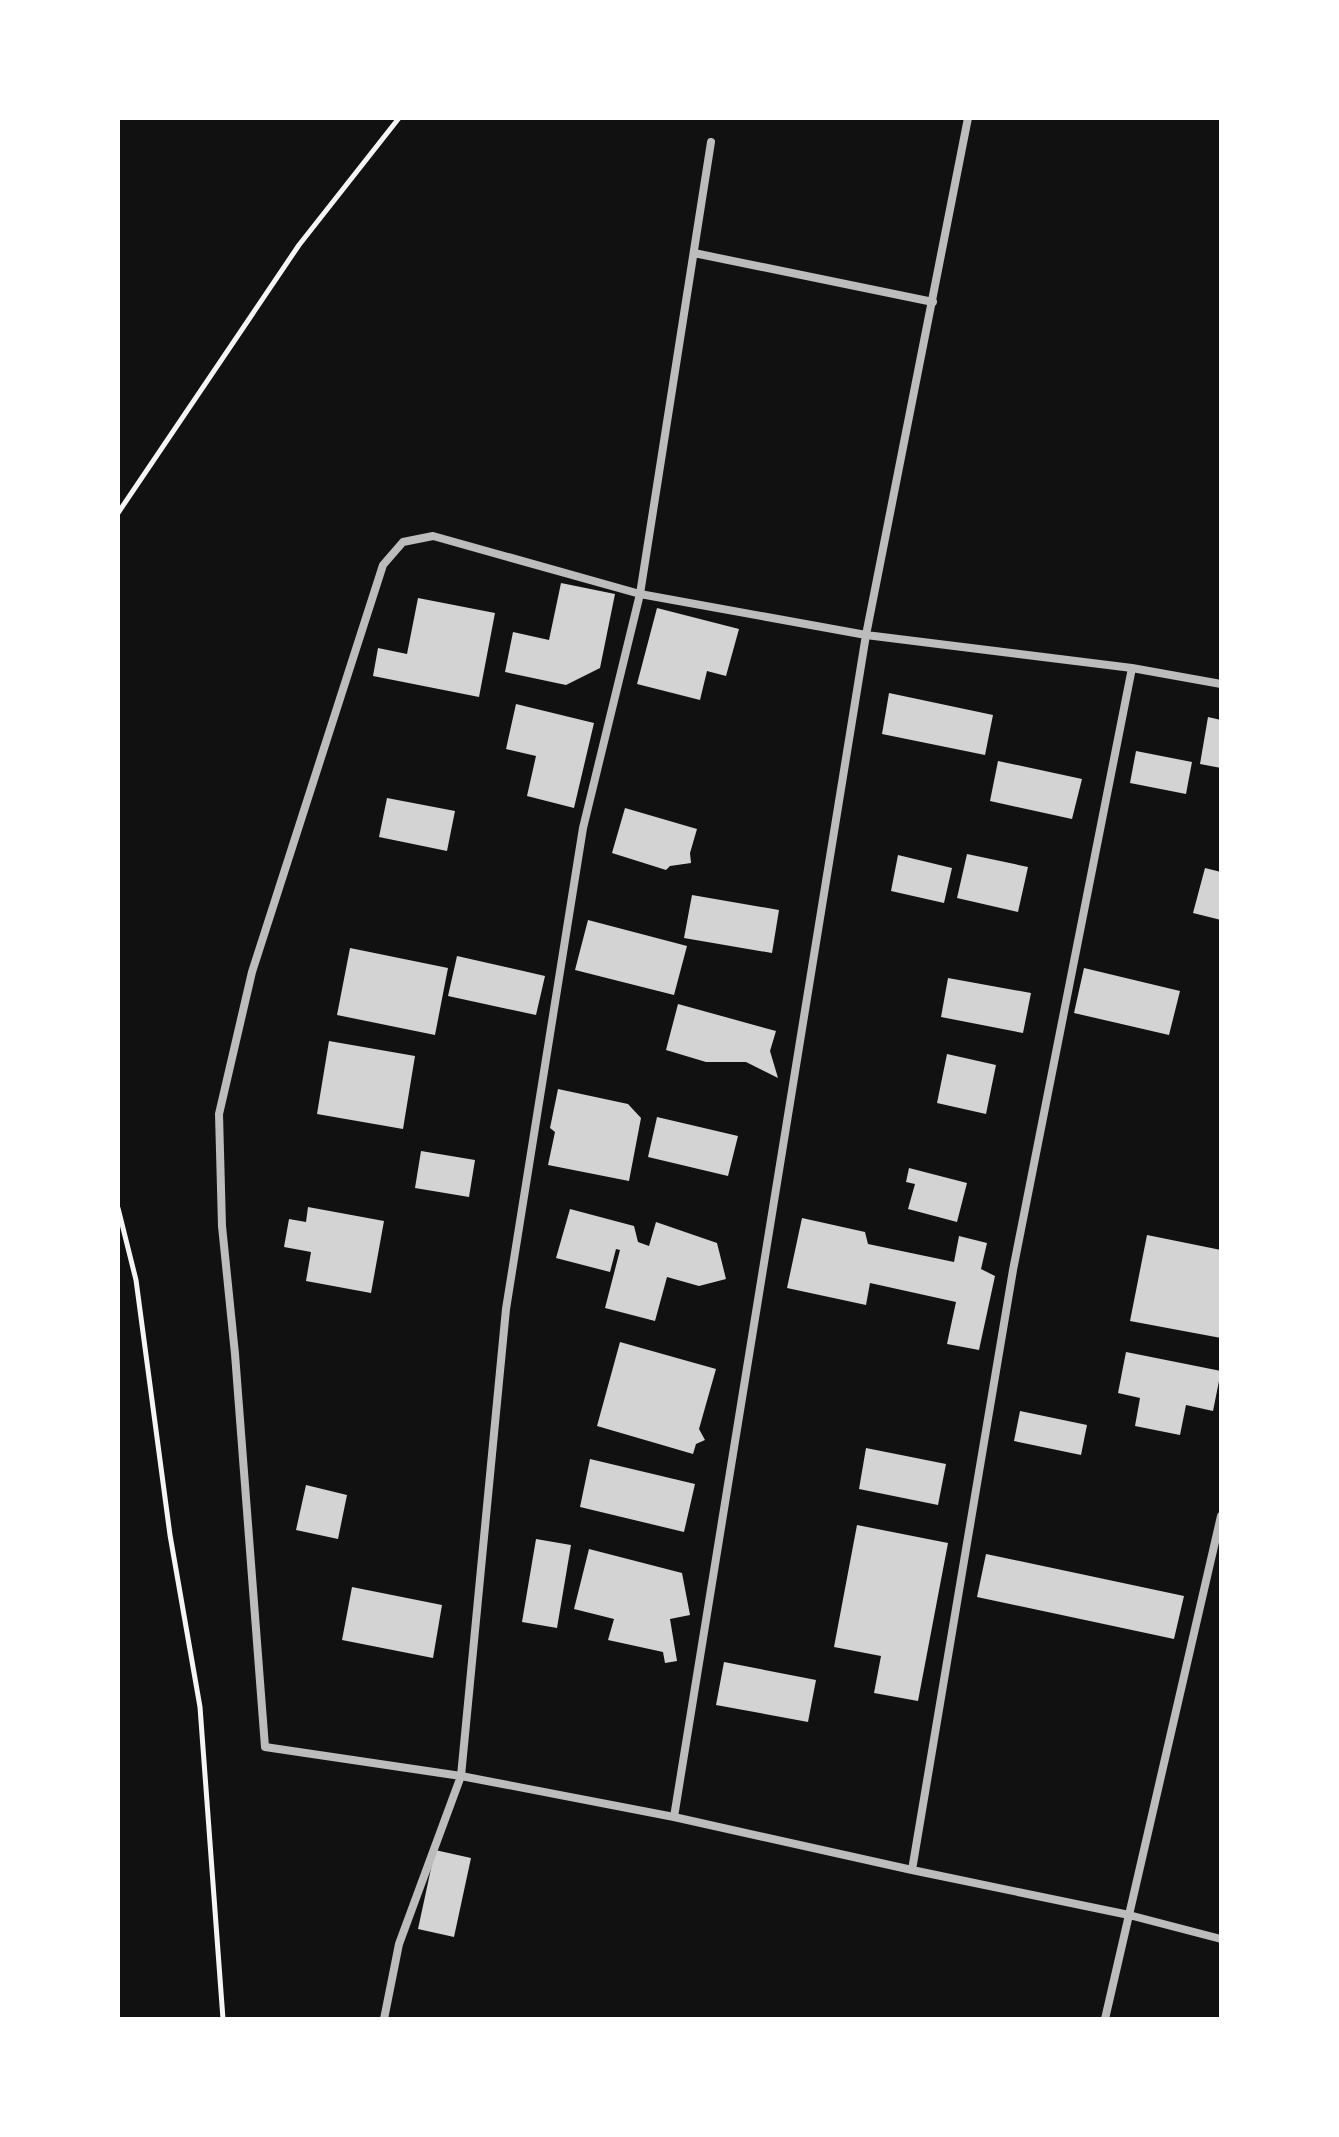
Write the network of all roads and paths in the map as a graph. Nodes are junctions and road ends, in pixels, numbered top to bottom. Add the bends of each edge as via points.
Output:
1 (399, 118) edge
2 (968, 118) edge
3 (711, 142) dead end
4 (694, 253) junction
5 (933, 302) junction
6 (118, 513) edge
7 (640, 594) junction
8 (866, 635) junction
9 (1132, 668) junction
10 (1221, 684) edge
11 (118, 1208) edge
12 (1221, 1516) edge
13 (461, 1776) junction
14 (674, 1817) junction
15 (912, 1870) junction
16 (1129, 1915) junction
17 (1221, 1939) edge
18 (223, 2019) edge
19 (384, 2019) edge
20 (1105, 2019) edge

1 - 6 path via 299,245
2 - 5 street
3 - 4 street
4 - 5 street
4 - 7 street
5 - 8 street
7 - 8 street
7 - 13 street via 583,828 506,1309
7 - 13 street via 433,536 403,542 383,565 252,972 219,1114 222,1226 265,1747
8 - 9 street
8 - 14 street
9 - 10 street
9 - 15 street via 1013,1270
11 - 18 path via 136,1280 170,1535 200,1707
12 - 16 street
13 - 14 street
13 - 19 street via 399,1944
14 - 15 street
15 - 16 street
16 - 17 street
16 - 20 street

